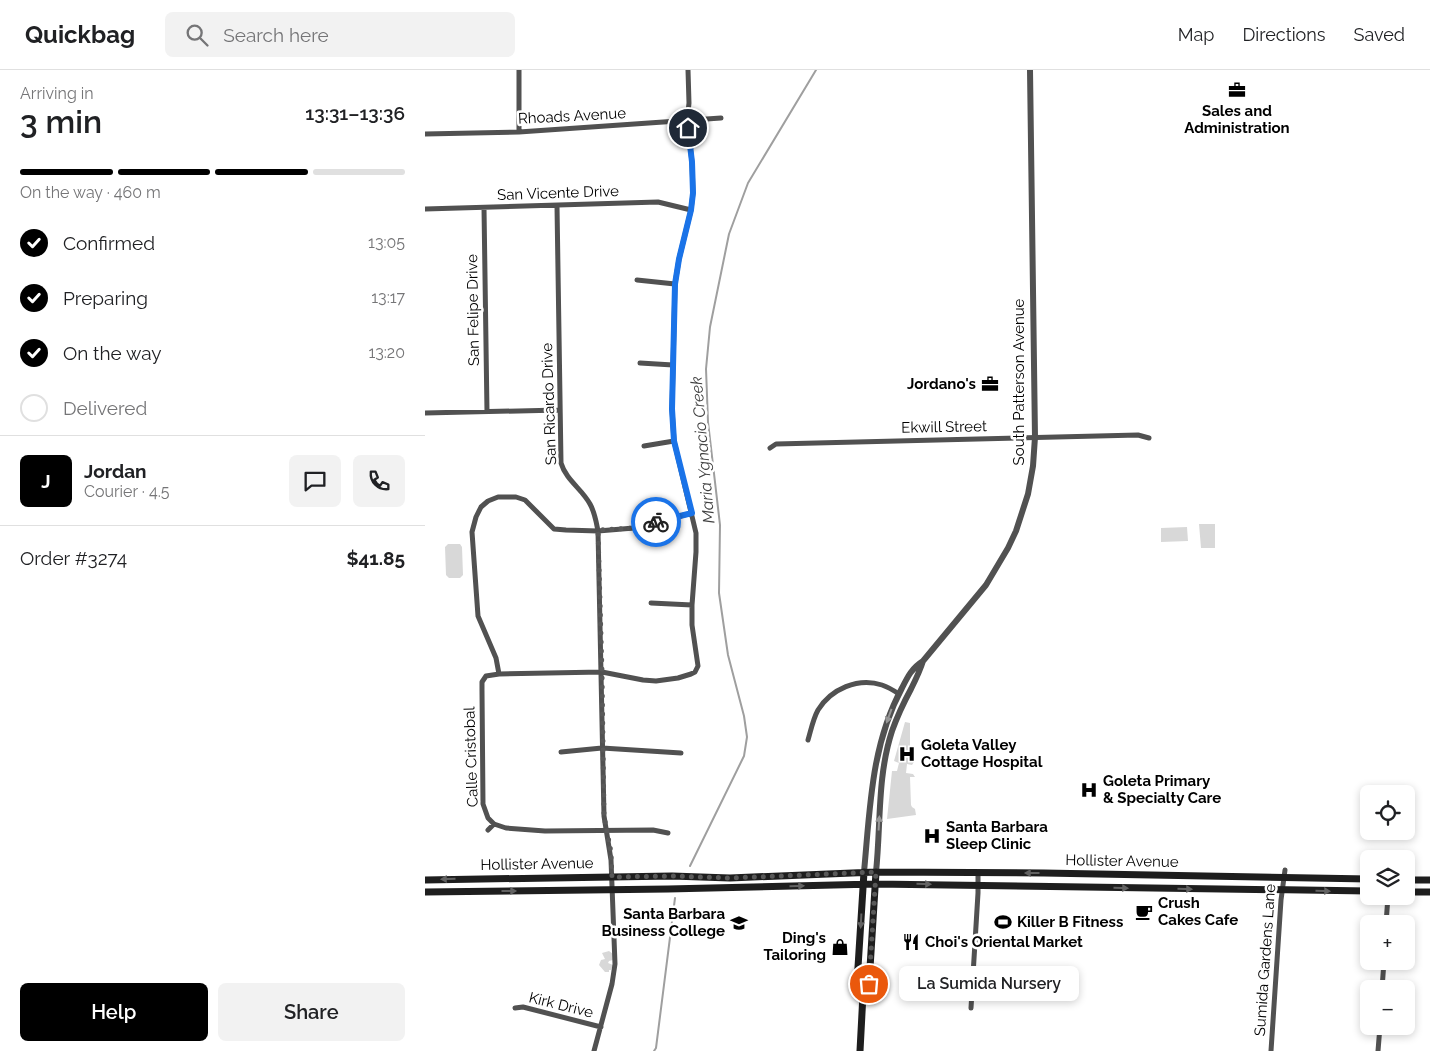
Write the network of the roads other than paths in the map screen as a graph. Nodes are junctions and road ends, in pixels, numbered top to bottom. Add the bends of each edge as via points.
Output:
1 (519, 70) edge
2 (688, 70) edge
3 (1030, 70) edge
4 (721, 118) dead end
5 (687, 122) junction
6 (519, 132) junction
7 (425, 134) edge
8 (557, 206) junction
9 (484, 208) junction
10 (425, 209) edge
11 (691, 210) junction
12 (637, 280) dead end
13 (675, 284) junction
14 (640, 363) dead end
15 (673, 365) junction
16 (560, 410) junction
17 (487, 412) junction
18 (425, 413) edge
19 (1035, 437) junction
20 (1149, 438) dead end
21 (674, 441) junction
22 (644, 446) dead end
23 (770, 448) dead end
24 (692, 513) junction
25 (598, 530) junction
26 (651, 603) dead end
27 (692, 605) junction
28 (923, 661) junction
29 (602, 672) junction
30 (499, 674) junction
31 (899, 694) junction
32 (809, 740) dead end
33 (602, 748) junction
34 (561, 752) dead end
35 (681, 753) dead end
36 (494, 824) junction
37 (488, 830) dead end
38 (607, 830) junction
39 (668, 833) dead end
40 (1285, 870) dead end
41 (864, 872) junction
42 (876, 872) junction
43 (978, 873) junction
44 (612, 877) junction
45 (1284, 878) junction
46 (1360, 879) edge
47 (425, 880) edge
48 (1415, 880) edge
49 (1430, 880) edge
50 (863, 884) junction
51 (875, 884) junction
52 (978, 885) junction
53 (613, 890) junction
54 (1282, 890) junction
55 (1360, 891) edge
56 (425, 892) edge
57 (1415, 892) edge
58 (1430, 892) edge
59 (863, 994) junction
60 (515, 1008) dead end
61 (971, 1008) dead end
62 (601, 1027) junction
63 (1380, 1035) edge
64 (594, 1051) edge
65 (860, 1051) edge
66 (1271, 1051) edge
67 (1379, 1051) edge

1 - 6 street
2 - 5 street
3 - 19 street, South Patterson Avenue
4 - 5 street, Rhoads Avenue
5 - 6 street, Rhoads Avenue
5 - 11 street via 692,172
6 - 7 street, Rhoads Avenue
8 - 9 street, San Vicente Drive
8 - 11 street, San Vicente Drive via 658,202
8 - 16 street, San Ricardo Drive
9 - 10 street, San Vicente Drive
9 - 17 street, San Felipe Drive
11 - 13 street
12 - 13 street
13 - 15 street
14 - 15 street
15 - 21 street
16 - 17 street
16 - 25 street, San Ricardo Drive via 561,463 590,502
17 - 18 street
19 - 20 street, Ekwill Street via 1138,435
19 - 23 street, Ekwill Street via 776,444
19 - 28 street, South Patterson Avenue via 1030,489 1008,548 986,586
21 - 22 street
21 - 24 street
24 - 25 street via 634,528
24 - 27 street via 697,552
25 - 29 street, San Ricardo Drive
25 - 30 street via 554,529 525,500 516,497 498,497 481,506 472,532 478,616 496,658
26 - 27 street
27 - 29 street via 698,662 695,672 656,681
28 - 31 street, South Patterson Avenue via 914,667
42 -> 28 street, South Patterson Avenue via 887,750 892,730
29 - 30 street
29 - 33 street, San Ricardo Drive
30 - 36 street, Calle Cristobal via 486,676 482,682 483,804
31 - 32 street via 872,683 843,688 828,697 817,711
31 -> 41 street, South Patterson Avenue via 879,747 869,804
33 - 34 street
33 - 35 street
33 - 38 street, San Ricardo Drive
36 - 37 street
36 - 38 street, Calle Cristobal via 545,831
38 - 39 street, Calle Cristobal
38 - 44 street, San Ricardo Drive
40 - 45 street, Sumida Gardens Lane
41 - 42 main road, Hollister Avenue
41 - 44 main road, Hollister Avenue via 730,878
41 - 50 main road, South Patterson Avenue
42 - 43 main road, Hollister Avenue
42 - 51 main road, South Patterson Avenue
45 -> 43 main road, Hollister Avenue
43 - 52 street
44 -> 47 main road, Hollister Avenue
44 - 53 street, San Ricardo Drive
45 - 46 main road, Hollister Avenue
45 - 54 street, Sumida Gardens Lane
48 - 49 main road
50 - 51 main road, Hollister Avenue
53 -> 50 main road, Hollister Avenue
50 -> 59 main road, South Patterson Avenue via 857,984
51 -> 52 main road, Hollister Avenue
51 - 59 main road, South Patterson Avenue via 869,984
52 -> 54 main road, Hollister Avenue
52 - 61 street
56 -> 53 main road, Hollister Avenue
53 - 62 street, San Ricardo Drive via 615,964
54 -> 55 main road, Hollister Avenue
54 - 66 street, Sumida Gardens Lane
57 - 58 main road
59 - 65 main road, South Patterson Avenue
60 - 62 street, Kirk Drive via 523,1007
62 - 64 street, San Ricardo Drive
63 - 67 street

